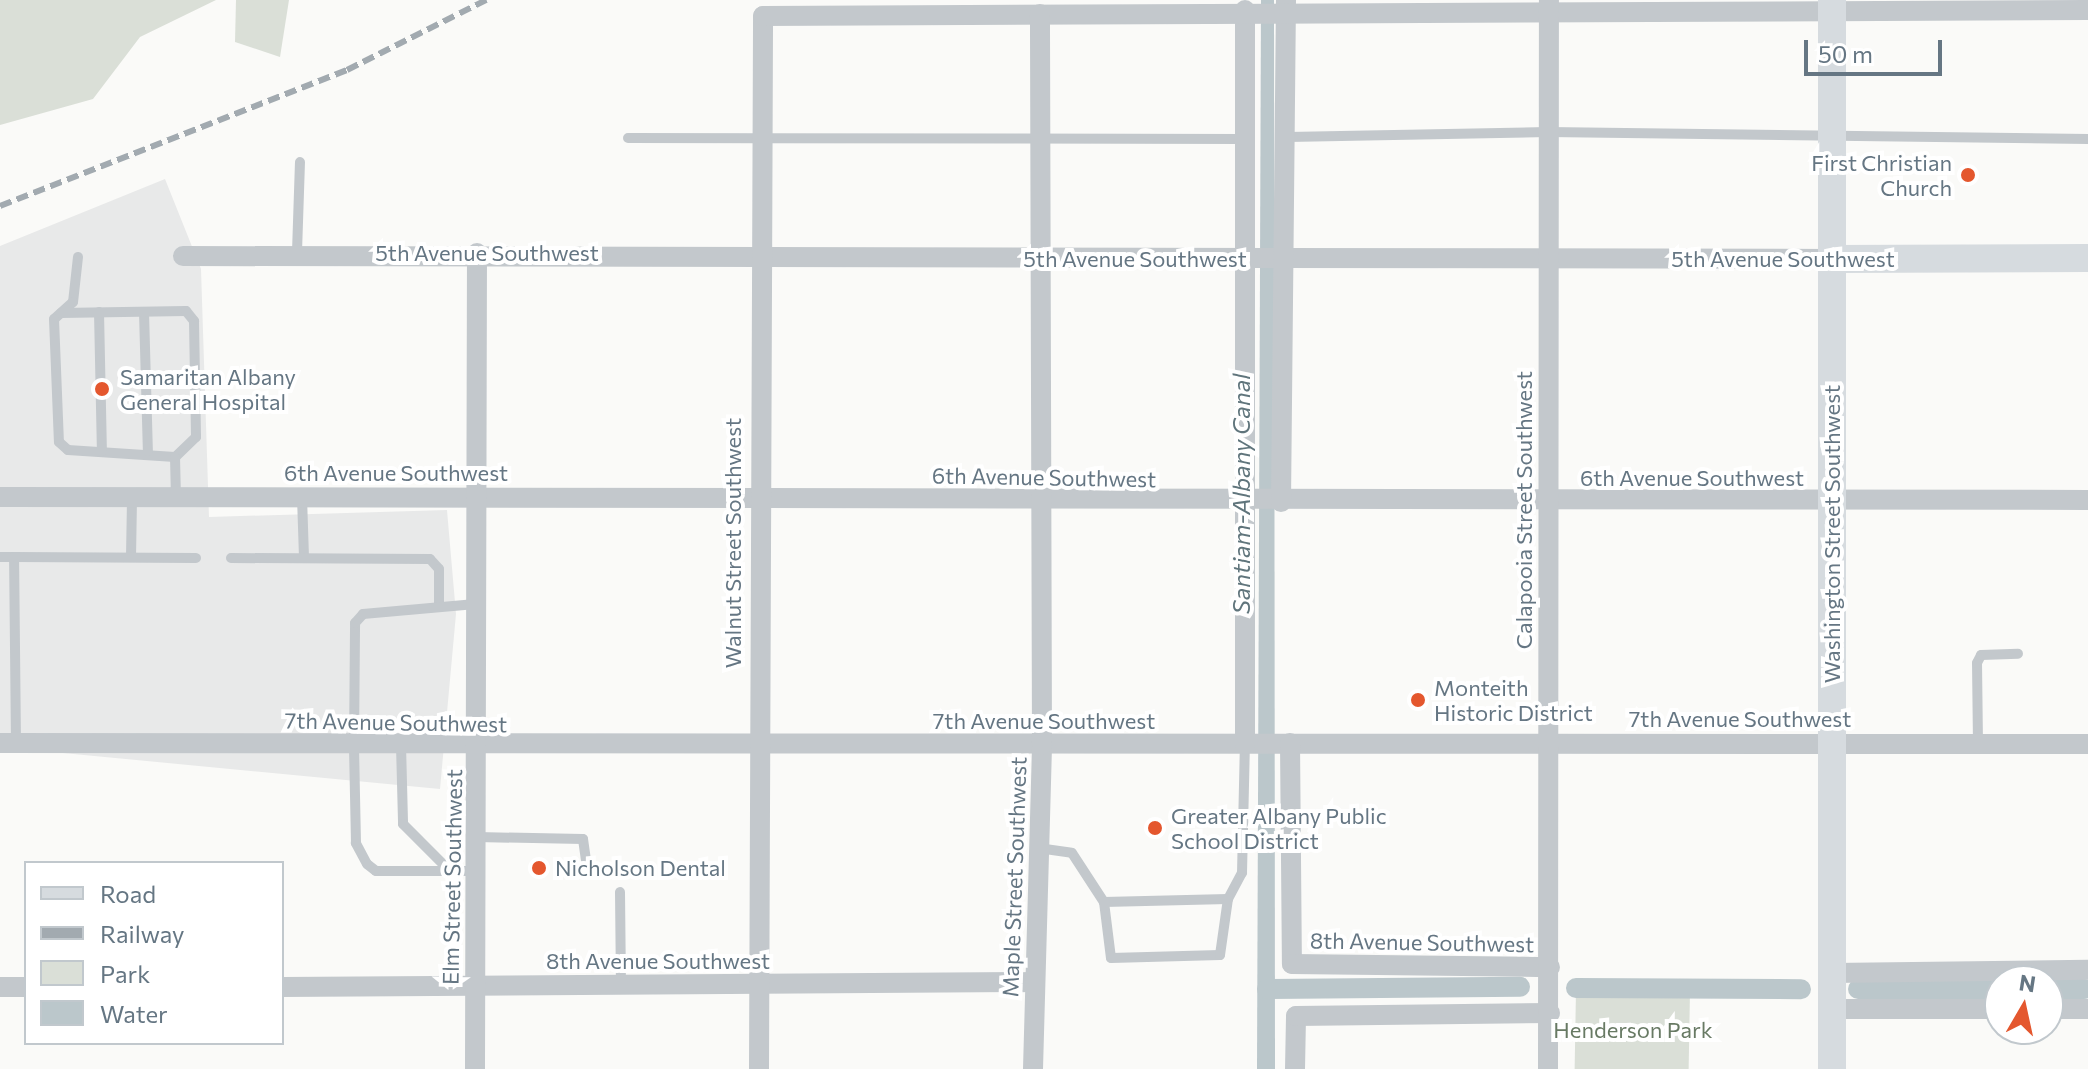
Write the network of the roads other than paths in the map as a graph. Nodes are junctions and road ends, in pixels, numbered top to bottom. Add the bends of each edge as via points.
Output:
1 (1549, 4) edge
2 (1832, 5) edge
3 (1249, 7) edge
4 (1283, 7) edge
5 (2088, 10) edge
6 (1040, 14) junction
7 (1548, 132) junction
8 (761, 137) junction
9 (1040, 137) junction
10 (1288, 137) junction
11 (1831, 137) junction
12 (628, 138) dead end
13 (1245, 139) junction
14 (2088, 139) edge
15 (300, 162) dead end
16 (297, 252) junction
17 (477, 253) junction
18 (183, 256) dead end
19 (760, 256) junction
20 (78, 257) dead end
21 (1547, 258) junction
22 (2088, 258) edge
23 (1040, 259) junction
24 (1248, 259) junction
25 (1280, 259) junction
26 (1832, 259) junction
27 (99, 312) junction
28 (144, 312) junction
29 (58, 316) junction
30 (102, 451) junction
31 (148, 451) junction
32 (175, 457) junction
33 (0, 497) edge
34 (132, 497) junction
35 (176, 497) junction
36 (302, 497) junction
37 (756, 497) junction
38 (475, 498) junction
39 (2088, 500) edge
40 (1041, 501) junction
41 (1831, 501) junction
42 (1279, 502) junction
43 (1250, 503) junction
44 (1550, 503) junction
45 (0, 557) edge
46 (14, 557) junction
47 (131, 557) junction
48 (196, 558) dead end
49 (231, 558) dead end
50 (304, 558) junction
51 (476, 604) junction
52 (439, 607) junction
53 (2018, 654) dead end
54 (8, 743) edge
55 (1267, 743) junction
56 (1547, 743) junction
57 (1832, 744) junction
58 (1978, 744) junction
59 (2088, 744) edge
60 (354, 745) junction
61 (401, 745) junction
62 (1042, 745) junction
63 (478, 746) junction
64 (758, 746) junction
65 (477, 837) junction
66 (1038, 848) junction
67 (587, 867) dead end
68 (450, 871) junction
69 (476, 871) junction
70 (620, 892) dead end
71 (1228, 899) junction
72 (1104, 902) junction
73 (1550, 967) junction
74 (2088, 970) edge
75 (1832, 973) junction
76 (1034, 982) junction
77 (621, 985) junction
78 (756, 985) junction
79 (0, 987) edge
80 (24, 987) edge
81 (284, 987) edge
82 (475, 987) junction
83 (1832, 1009) junction
84 (1984, 1009) edge
85 (2064, 1009) edge
86 (2088, 1009) edge
87 (1550, 1013) junction
88 (475, 1069) edge
89 (759, 1069) edge
90 (1033, 1069) edge
91 (1295, 1069) edge
92 (1548, 1069) edge
93 (1832, 1069) edge

1 - 2 street
1 - 4 street
1 - 7 street, Calapooia Street Southwest
2 - 5 street
2 - 11 street, Washington Street Southwest
3 - 4 street
3 - 6 street
3 - 13 street
4 - 10 street
6 - 8 street, Walnut Street Southwest via 763,16
6 - 9 street, Maple Street Southwest
7 - 10 lane
7 - 11 lane
7 - 21 street, Calapooia Street Southwest
8 - 9 lane
8 - 12 lane
8 - 19 street, Walnut Street Southwest
9 - 13 lane
9 - 23 street, Maple Street Southwest
10 - 25 street
11 - 14 lane
11 - 26 street, Washington Street Southwest
13 - 24 street
15 - 16 lane
16 - 17 street, 5th Avenue Southwest
16 - 18 street, 5th Avenue Southwest
17 - 19 street, 5th Avenue Southwest
17 - 38 street, Elm Street Southwest
19 - 23 street, 5th Avenue Southwest
19 - 37 street, Walnut Street Southwest
20 - 29 lane via 73,302
21 - 25 street, 5th Avenue Southwest
21 - 26 street, 5th Avenue Southwest
21 - 44 street, Calapooia Street Southwest
22 - 26 street, 5th Avenue Southwest
23 - 24 street, 5th Avenue Southwest
23 - 40 street, Maple Street Southwest
24 - 25 street, 5th Avenue Southwest
24 - 43 street
25 - 42 street
26 - 41 street, Washington Street Southwest
27 - 28 lane
27 - 29 lane
27 - 30 lane
28 - 31 lane
28 - 32 lane via 186,311 194,321 196,437
29 - 30 lane via 59,442 68,450
30 - 31 lane
31 - 32 lane
32 - 35 lane
33 - 34 street, 6th Avenue Southwest
34 - 35 street, 6th Avenue Southwest
34 - 47 lane
35 - 36 street, 6th Avenue Southwest
36 - 38 street, 6th Avenue Southwest
36 - 50 lane
37 - 38 street, 6th Avenue Southwest
37 - 40 street, 6th Avenue Southwest
37 - 64 street, Walnut Street Southwest
38 - 51 street, Elm Street Southwest
39 - 41 street, 6th Avenue Southwest
40 - 43 street, 6th Avenue Southwest
40 - 62 street, Maple Street Southwest
41 - 44 street, 6th Avenue Southwest
41 - 57 street, Washington Street Southwest
42 - 43 street, 6th Avenue Southwest
42 - 44 street, 6th Avenue Southwest
43 - 55 street
44 - 56 street, Calapooia Street Southwest
45 - 46 lane
46 - 47 lane
46 - 54 lane
47 - 48 lane
49 - 50 lane
50 - 52 lane via 430,559 439,569
51 - 52 lane
51 - 63 street, Elm Street Southwest
52 - 60 lane via 363,614 355,623
53 - 58 lane via 1981,655 1977,663
54 - 60 street, 7th Avenue Southwest
55 - 56 street, 7th Avenue Southwest
55 - 62 street, 7th Avenue Southwest
55 - 71 lane via 1242,873
55 - 73 street, 8th Avenue Southwest via 1292,964
56 - 57 street, 7th Avenue Southwest
56 - 73 street, Calapooia Street Southwest
57 - 58 street, 7th Avenue Southwest
57 - 75 street, Washington Street Southwest
58 - 59 street, 7th Avenue Southwest
60 - 61 street, 7th Avenue Southwest
60 - 68 lane via 358,855 376,871
61 - 63 street, 7th Avenue Southwest
61 - 68 lane via 403,824
62 - 64 street, 7th Avenue Southwest
62 - 66 street, Maple Street Southwest
63 - 64 street, 7th Avenue Southwest
63 - 65 street, Elm Street Southwest
64 - 78 street, Walnut Street Southwest
65 - 67 lane via 583,839
65 - 69 street, Elm Street Southwest
66 - 72 lane via 1072,853
66 - 76 street, Maple Street Southwest
68 - 69 lane
69 - 82 street, Elm Street Southwest
70 - 77 lane
71 - 72 lane
71 - 72 lane via 1220,955 1111,958
73 - 87 street, Calapooia Street Southwest
74 - 75 street
75 - 83 street, Washington Street Southwest
76 - 78 street, 8th Avenue Southwest
76 - 90 street, Maple Street Southwest
77 - 78 street, 8th Avenue Southwest
77 - 82 street, 8th Avenue Southwest
78 - 89 street, Walnut Street Southwest
79 - 80 street
81 - 82 street, 8th Avenue Southwest
82 - 88 street, Elm Street Southwest
83 - 84 street
83 - 93 street, Washington Street Southwest
85 - 86 street
87 - 91 street via 1296,1016
87 - 92 street, Calapooia Street Southwest

